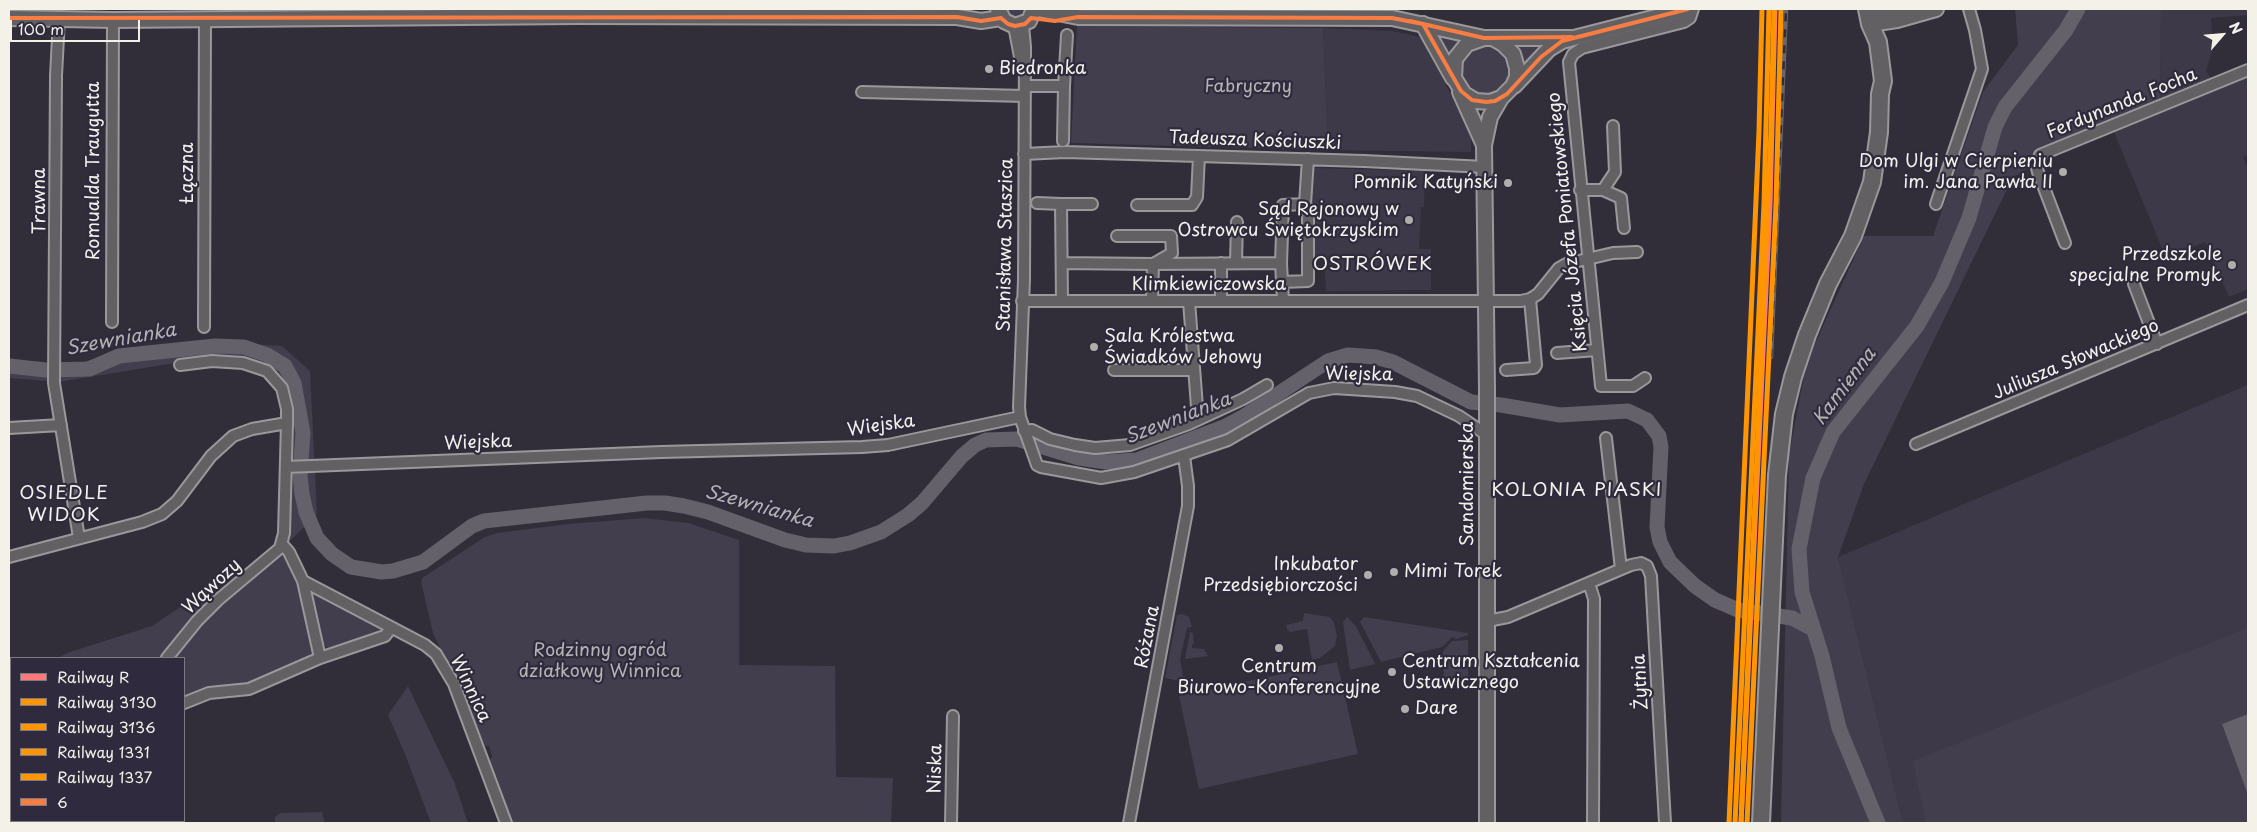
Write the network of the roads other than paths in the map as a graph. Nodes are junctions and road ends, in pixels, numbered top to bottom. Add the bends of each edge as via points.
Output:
1 (1688, 9) edge
2 (1693, 9) edge
3 (1933, 9) edge
4 (1969, 9) edge
5 (999, 12) edge
6 (399, 13) edge
7 (851, 13) edge
8 (920, 13) edge
9 (67, 15) edge
10 (209, 15) edge
11 (1868, 15) edge
12 (1028, 17) edge
13 (9, 18) edge
14 (113, 20) junction
15 (1423, 24) junction
16 (1067, 35) dead end
17 (1571, 38) junction
18 (1489, 39) junction
19 (2248, 70) edge
20 (1456, 85) junction
21 (1064, 86) junction
22 (1513, 86) junction
23 (1025, 91) junction
24 (862, 92) dead end
25 (1501, 98) junction
26 (1613, 126) dead end
27 (1063, 141) dead end
28 (1484, 145) junction
29 (1024, 154) junction
30 (1199, 156) junction
31 (1308, 159) junction
32 (1485, 167) junction
33 (1580, 190) junction
34 (1603, 190) junction
35 (1037, 203) dead end
36 (1061, 204) junction
37 (1092, 204) dead end
38 (1305, 204) junction
39 (1936, 204) dead end
40 (1138, 205) dead end
41 (1237, 222) dead end
42 (1624, 228) dead end
43 (1117, 236) dead end
44 (2065, 243) dead end
45 (1637, 252) dead end
46 (1587, 258) junction
47 (1062, 263) junction
48 (1221, 263) junction
49 (1236, 263) junction
50 (1282, 263) junction
51 (1153, 264) junction
52 (1282, 282) junction
53 (2134, 284) dead end
54 (1530, 299) junction
55 (1486, 300) junction
56 (1022, 301) junction
57 (1062, 301) junction
58 (1152, 301) junction
59 (1189, 301) junction
60 (1221, 301) junction
61 (1282, 301) junction
62 (2248, 305) edge
63 (112, 322) dead end
64 (204, 327) dead end
65 (2157, 344) junction
66 (1597, 350) junction
67 (1557, 353) dead end
68 (180, 365) dead end
69 (1114, 370) dead end
70 (1194, 370) junction
71 (1506, 370) dead end
72 (1646, 378) dead end
73 (1267, 385) dead end
74 (1020, 417) junction
75 (1200, 419) junction
76 (287, 422) junction
77 (61, 425) junction
78 (9, 428) edge
79 (1024, 431) junction
80 (1487, 435) junction
81 (1606, 438) dead end
82 (1916, 444) dead end
83 (1184, 456) junction
84 (286, 467) junction
85 (79, 538) junction
86 (282, 544) junction
87 (9, 557) edge
88 (1621, 569) junction
89 (303, 581) junction
90 (1589, 583) junction
91 (1487, 620) junction
92 (391, 628) junction
93 (168, 657) edge
94 (320, 658) junction
95 (185, 703) edge
96 (953, 716) dead end
97 (506, 823) edge
98 (951, 823) edge
99 (1129, 823) edge
100 (1487, 823) edge
101 (1593, 823) edge
102 (1666, 823) edge
103 (1761, 823) edge

1 - 17 main road
2 - 33 street, Księcia Józefa Poniatowskiego via 1690,18 1684,22 1586,46 1571,56
3 - 11 main road via 1896,20
4 - 39 street via 1982,69
5 - 8 main road via 957,18
5 - 12 main road
6 - 7 main road
6 - 10 main road
7 - 8 main road
9 - 13 main road
9 - 14 main road
9 - 77 street, Trawna via 56,76 54,383
10 - 14 main road
10 - 64 street, Łączna
11 - 103 main road via 1878,42 1883,82 1872,182 1856,229 1807,335 1784,414 1778,475
12 - 15 main road via 1382,18
12 - 23 street, Stanisława Staszica
14 - 63 street, Romualda Traugutta
15 - 18 main road
15 - 20 main road
16 - 21 street
17 - 18 main road
17 - 22 main road via 1549,49
18 - 20 main road via 1466,44 1457,55 1453,69
18 - 22 main road via 1508,48 1515,58 1517,72
19 - 44 street, Ferdynanda Focha via 2040,155 2036,164 2038,172
20 - 25 main road via 1476,101 1490,102
20 - 28 main road, Sandomierska
21 - 23 street
21 - 27 street
22 - 25 main road
23 - 24 street
23 - 29 street, Stanisława Staszica
25 - 28 main road, Sandomierska via 1490,117
26 - 34 street via 1615,172
28 - 32 main road, Sandomierska
29 - 30 street, Tadeusza Kościuszki
29 - 56 street, Stanisława Staszica
30 - 31 street, Tadeusza Kościuszki
30 - 40 street via 1197,196 1192,205
31 - 32 street, Tadeusza Kościuszki
31 - 38 street
32 - 55 main road, Sandomierska
33 - 34 street
33 - 46 street, Księcia Józefa Poniatowskiego
34 - 42 street via 1621,198
35 - 36 street
36 - 37 street
36 - 47 street
38 - 50 street via 1283,205
38 - 52 street via 1308,209 1308,281
41 - 49 street
43 - 51 street via 1170,236 1172,253
45 - 46 street
46 - 54 street via 1559,268
46 - 66 street, Księcia Józefa Poniatowskiego
47 - 51 street
47 - 57 street
48 - 49 street
48 - 51 street
48 - 60 street
49 - 50 street
50 - 52 street
51 - 58 street
52 - 61 street
53 - 65 street
54 - 55 street, Klimkiewiczowska
54 - 71 street via 1536,365 1534,368
55 - 61 street, Klimkiewiczowska
55 - 80 main road, Sandomierska
56 - 57 street, Klimkiewiczowska
56 - 74 street, Stanisława Staszica
57 - 58 street, Klimkiewiczowska
58 - 59 street, Klimkiewiczowska
59 - 60 street, Klimkiewiczowska
59 - 70 street
60 - 61 street, Klimkiewiczowska
62 - 65 street, Juliusza Słowackiego
65 - 82 street, Juliusza Słowackiego
66 - 67 street
66 - 72 street, Księcia Józefa Poniatowskiego via 1601,386 1633,386
68 - 76 street via 212,361 243,363 267,371 282,388
69 - 70 street
70 - 75 street
73 - 75 street
74 - 79 street, Wiejska
74 - 84 street, Wiejska via 862,448 662,452
75 - 79 street via 1130,445 1095,448 1050,439 1032,430
76 - 84 street
76 - 85 street via 233,436 211,456 178,501 162,514
77 - 78 street
77 - 85 street
79 - 83 street, Wiejska via 1041,467 1100,478 1134,472
80 - 83 street, Wiejska via 1418,396 1334,388 1309,393 1228,440
80 - 91 main road, Sandomierska
81 - 88 street
83 - 99 street, Różana via 1188,506
84 - 86 street
85 - 87 street
86 - 89 street
86 - 93 street, Wąwozy via 197,620
88 - 90 street
88 - 102 street, Żytnia via 1641,563 1650,572
89 - 92 street, Winnica
89 - 94 street
90 - 91 street via 1508,617
90 - 101 street via 1594,599
91 - 100 main road, Sandomierska
92 - 94 street via 385,636
92 - 97 street, Winnica via 427,646 449,673
94 - 95 street via 249,689 209,693
96 - 98 street, Niska

